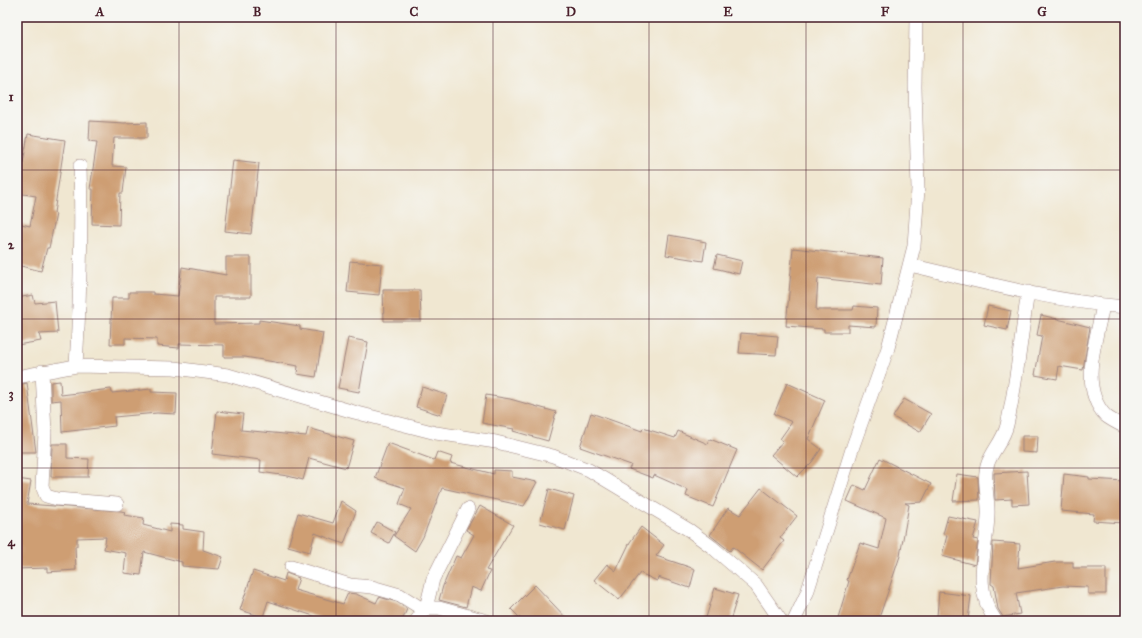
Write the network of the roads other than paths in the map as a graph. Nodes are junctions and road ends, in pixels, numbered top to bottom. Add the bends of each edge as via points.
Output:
1 (916, 17) edge
2 (80, 166) dead end
3 (910, 265) junction
4 (1028, 292) junction
5 (1103, 305) junction
6 (1125, 307) edge
7 (76, 366) junction
8 (42, 371) junction
9 (17, 377) edge
10 (1125, 427) edge
11 (117, 504) dead end
12 (468, 509) dead end
13 (291, 567) dead end
14 (425, 609) junction
15 (416, 621) edge
16 (487, 621) edge
17 (781, 621) edge
18 (794, 621) edge
19 (996, 621) edge

1 - 3 street via 918,189
2 - 7 street via 82,231
3 - 4 street
3 - 18 street via 888,348 853,446 807,593
4 - 5 street
4 - 19 street via 1007,426 988,463 986,474 988,515 981,567 983,590 989,612
5 - 6 street
5 - 10 street via 1090,382 1092,393 1106,416
7 - 8 street
7 - 17 street via 174,368 228,375 436,433 517,446 570,462 609,481 712,547 756,585
8 - 9 street
8 - 11 street via 46,433 42,486 46,496
12 - 14 street via 433,579
13 - 14 street via 350,585 372,587 400,595
14 - 15 street
14 - 16 street via 439,608

